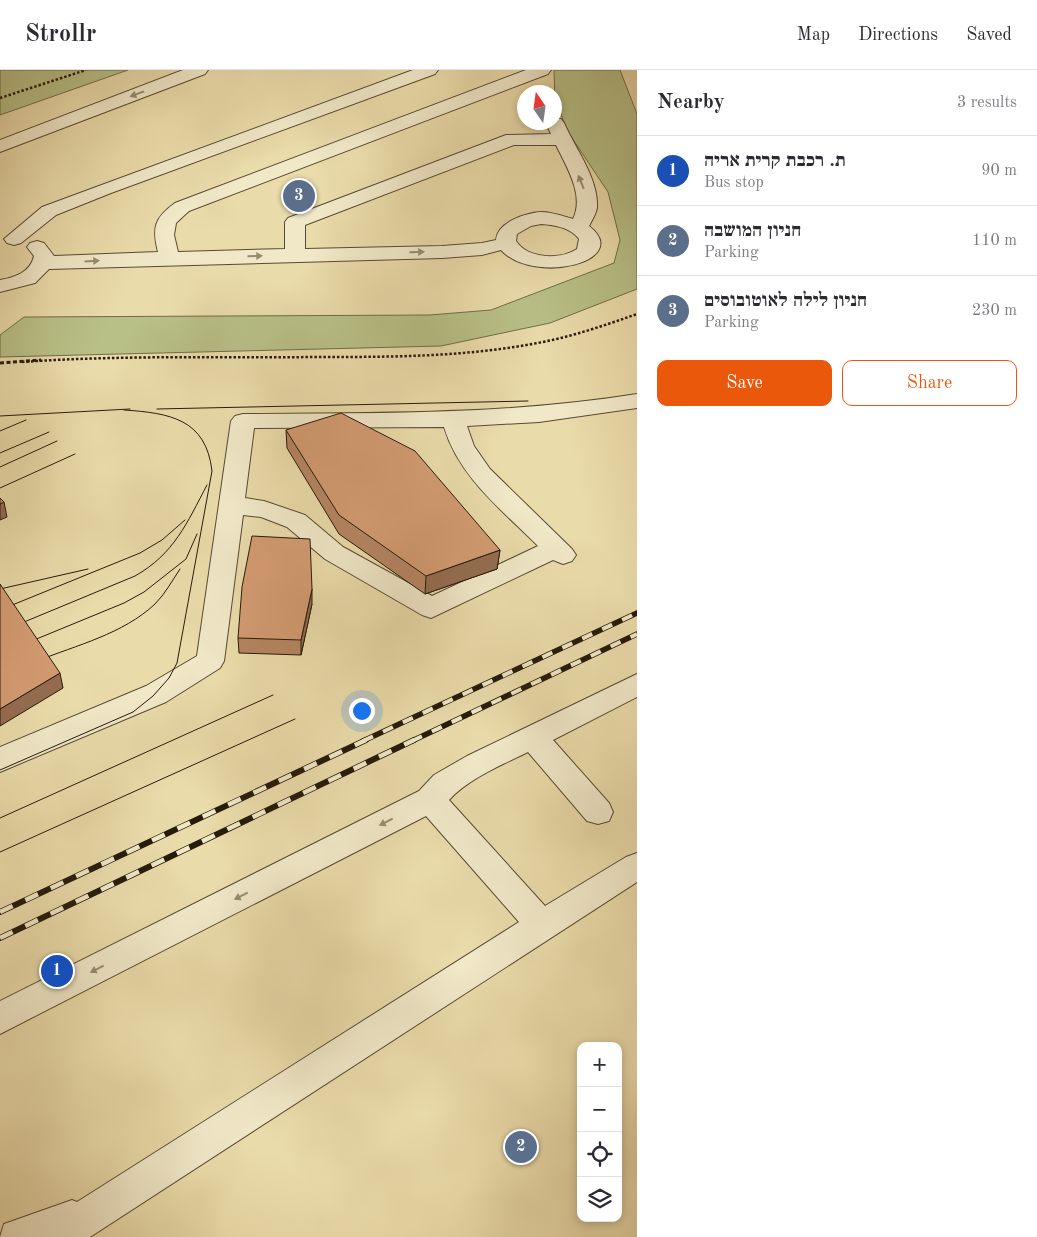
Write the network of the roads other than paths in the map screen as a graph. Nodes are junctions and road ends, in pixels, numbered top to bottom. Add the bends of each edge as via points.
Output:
1 (199, 70) edge
2 (429, 70) edge
3 (543, 75) edge
4 (558, 131) edge
5 (0, 146) edge
6 (578, 227) junction
7 (7, 239) edge
8 (507, 243) junction
9 (295, 255) junction
10 (170, 258) junction
11 (43, 263) junction
12 (0, 286) edge
13 (637, 402) edge
14 (453, 419) junction
15 (231, 505) junction
16 (637, 685) edge
17 (533, 737) junction
18 (0, 760) edge
19 (430, 800) junction
20 (598, 812) dead end
21 (637, 866) edge
22 (542, 924) junction
23 (0, 1018) edge
24 (117, 1199) junction
25 (17, 1237) edge
26 (56, 1237) edge

1 -> 5 street
2 - 7 street via 49,211
3 - 10 street via 182,207 164,224 164,239
6 -> 4 street via 588,205 584,187
4 - 9 street via 512,138 295,222
6 - 8 street via 554,219 528,220 510,229
6 - 8 street via 585,233 589,246 585,252 567,261 530,260
7 - 11 street via 34,245 44,256
9 -> 8 street via 442,252 482,249
10 -> 9 street
11 -> 10 street
11 - 12 street via 38,272 28,279
13 - 14 street via 555,414
14 - 15 street via 243,421
14 - 15 street via 462,447 481,475 560,552 430,608 334,553 287,516
15 - 18 street via 210,661 156,694
16 - 17 street
17 - 19 street via 477,764 445,784
17 - 20 street
19 - 22 street
19 -> 23 street
21 - 22 street
22 - 24 street
24 - 25 street via 79,1217
24 - 26 street

